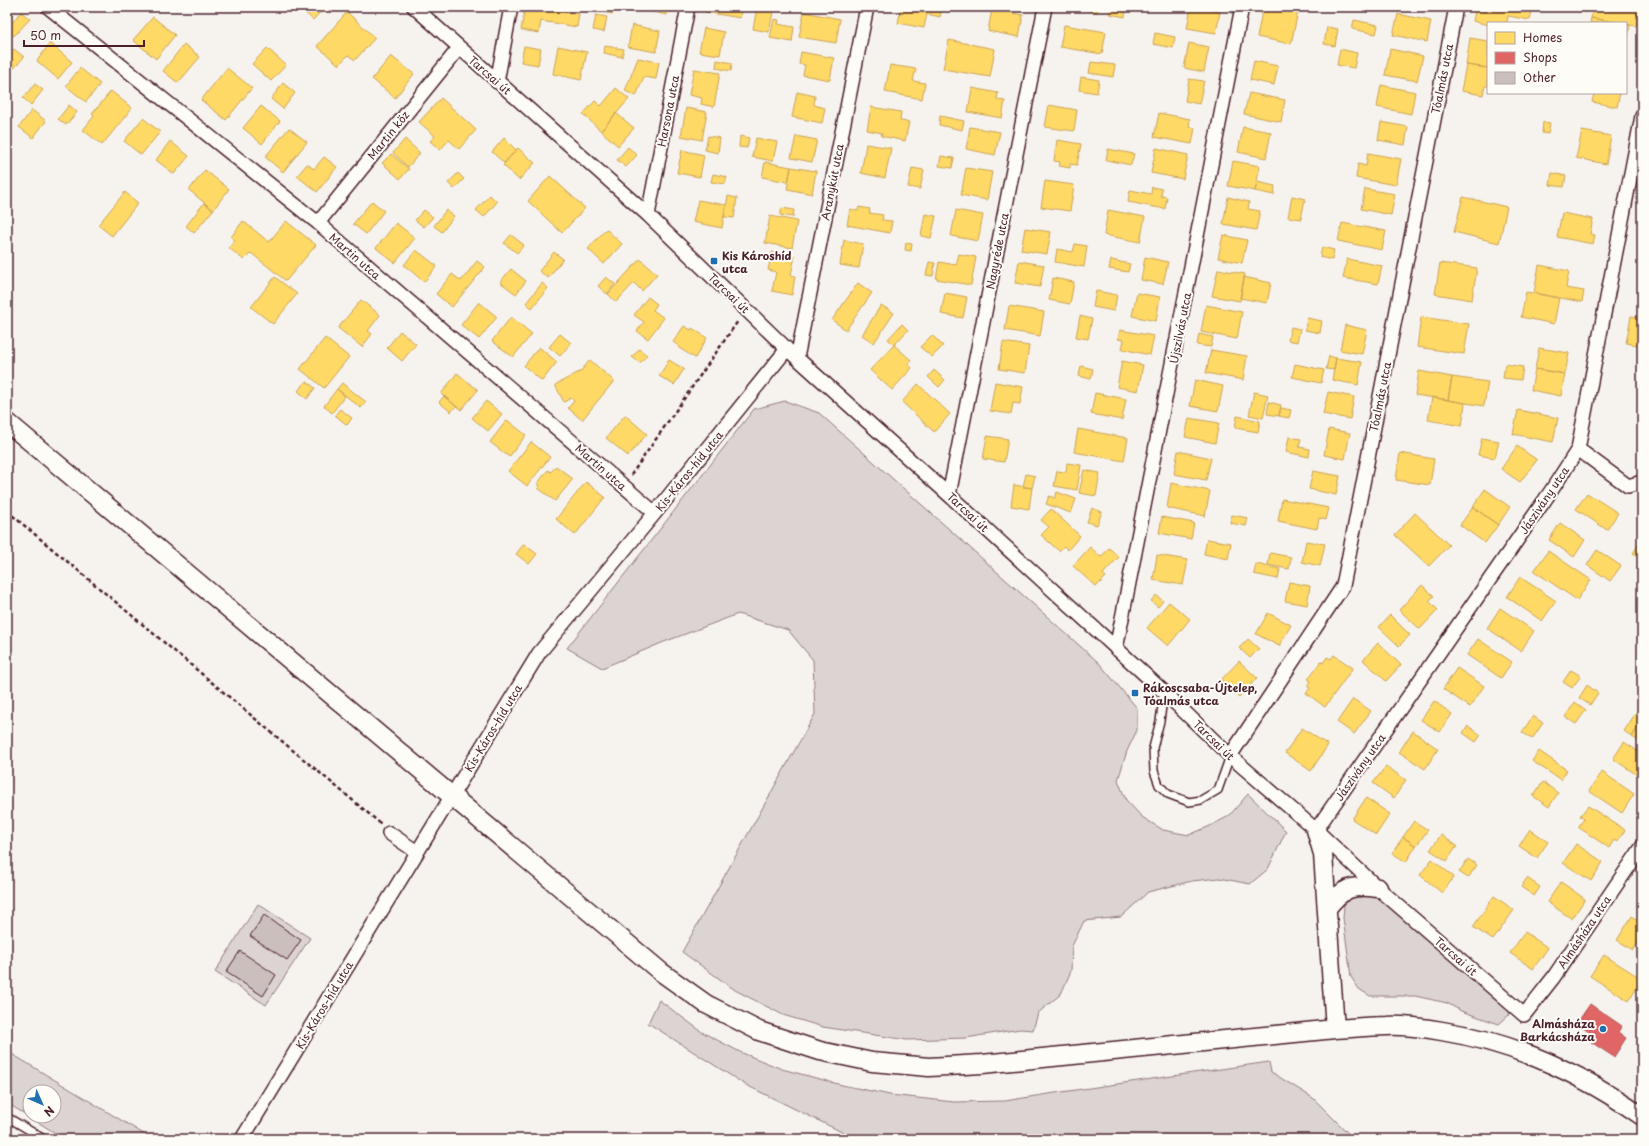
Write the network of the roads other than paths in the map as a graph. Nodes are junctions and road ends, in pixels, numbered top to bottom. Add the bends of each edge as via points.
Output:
1 (48, 7) edge
2 (414, 7) edge
3 (511, 7) edge
4 (688, 7) edge
5 (867, 7) edge
6 (1045, 7) edge
7 (1242, 7) edge
8 (1456, 7) edge
9 (459, 48) junction
10 (498, 82) junction
11 (1642, 116) edge
12 (648, 215) junction
13 (318, 223) junction
14 (787, 349) junction
15 (797, 358) junction
16 (7, 422) edge
17 (1578, 449) junction
18 (1642, 482) edge
19 (949, 495) junction
20 (655, 513) junction
21 (1116, 648) junction
22 (1164, 692) junction
23 (1230, 756) junction
24 (452, 796) junction
25 (1316, 830) junction
26 (389, 833) road end
27 (1642, 847) edge
28 (417, 852) junction
29 (1378, 888) junction
30 (1327, 908) junction
31 (1524, 1015) joint
32 (1335, 1029) junction
33 (1642, 1116) edge
34 (7, 1117) edge
35 (44, 1139) edge
36 (242, 1139) edge

1 - 13 street, Martin utca
2 - 9 street, Tarcsai út
3 - 10 street
4 - 12 street, Harsona utca
5 - 15 street, Aranykút utca
6 - 19 street, Nagyréde utca
7 - 21 street, Újszilvás utca
8 - 23 street, Tóalmás utca via 1343,586
9 - 10 street, Tarcsai út
9 - 13 street, Martin köz
10 - 12 street, Tarcsai út
11 - 17 street, Jászivány utca
12 - 14 street, Tarcsai út
13 - 20 street, Martin utca
14 - 15 street, Tarcsai út
14 - 20 street, Kis-Káros-híd utca
15 - 19 street, Tarcsai út
16 - 24 main road
17 - 18 street via 1628,486
17 - 25 street, Jászivány utca
19 - 21 street, Tarcsai út
20 - 24 street, Kis-Káros-híd utca via 539,652
21 - 22 street, Tarcsai út
22 - 23 street, Tarcsai út
22 - 23 lane via 1153,748 1154,771 1159,785 1168,794 1189,802 1201,800 1218,790
23 - 25 street, Tarcsai út
24 - 28 street, Kis-Káros-híd utca
24 - 32 main road via 661,972 706,1004 760,1031 820,1051 872,1062 929,1068
25 - 29 street, Tarcsai út
25 - 30 main road via 1323,854
26 - 28 street
27 - 31 street, Almásháza utca via 1550,983
28 - 36 street, Kis-Káros-híd utca
29 - 30 main road via 1355,886 1337,895
29 - 31 street, Tarcsai út
30 - 32 main road
32 - 33 main road via 1388,1026 1428,1029 1502,1045 1571,1072 1596,1085
34 - 35 lane

